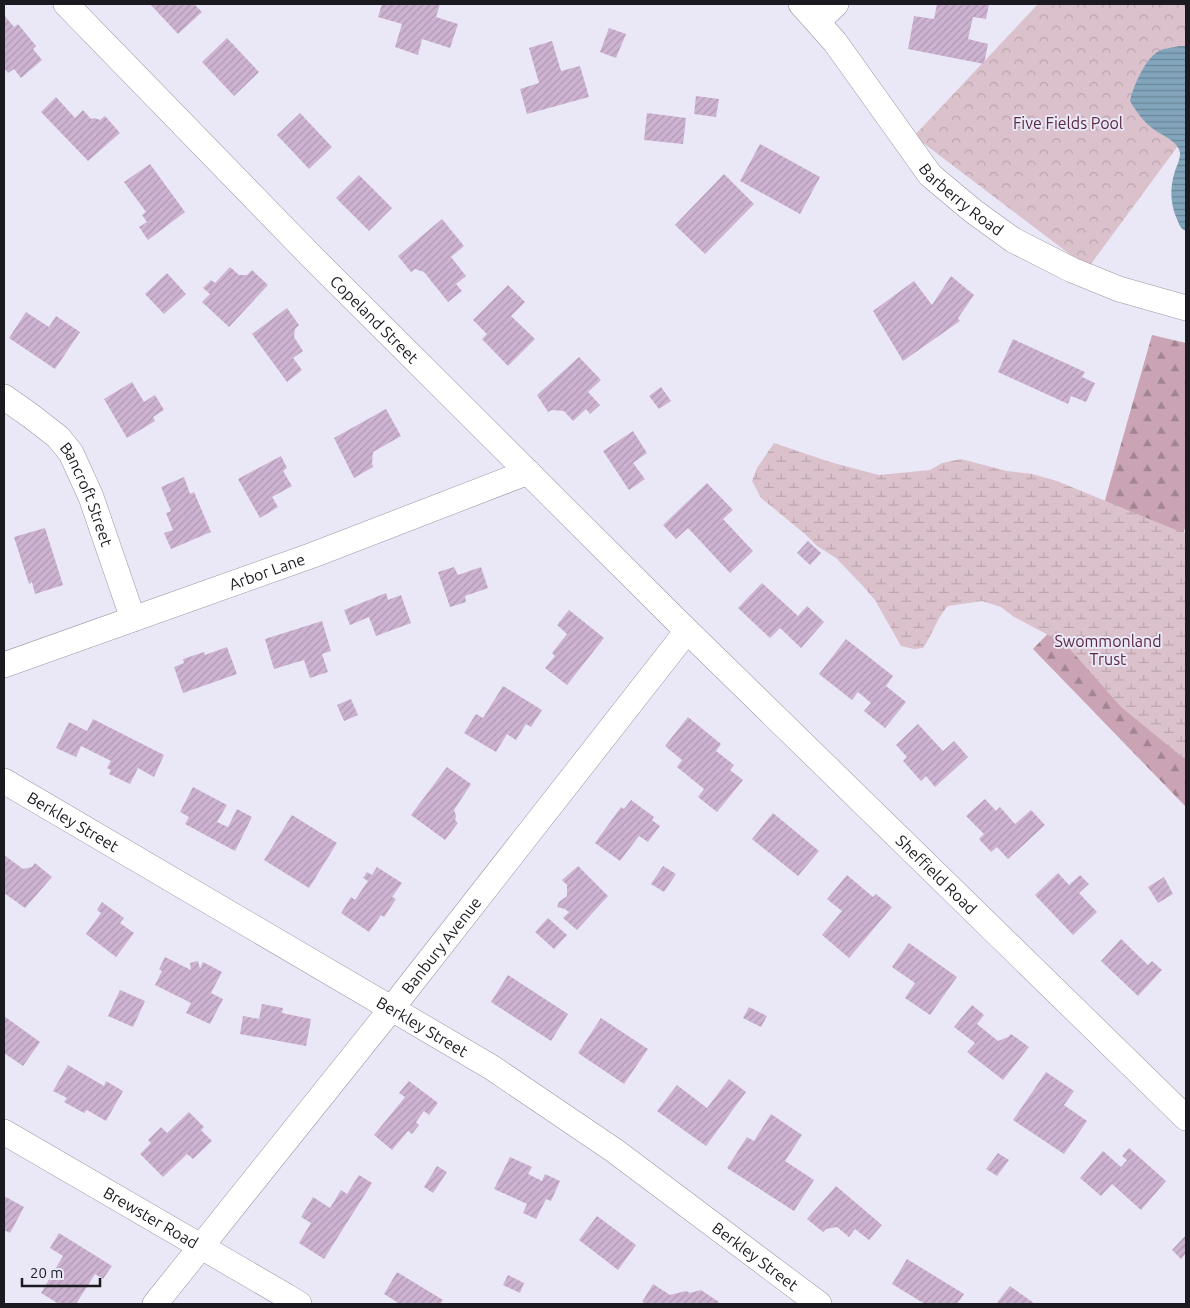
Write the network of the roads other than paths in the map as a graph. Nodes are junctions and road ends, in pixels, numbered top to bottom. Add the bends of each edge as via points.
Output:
1 (66, 4) edge
2 (801, 4) edge
3 (836, 4) edge
4 (818, 22) junction
5 (1186, 308) edge
6 (4, 397) edge
7 (528, 472) junction
8 (133, 619) junction
9 (687, 631) junction
10 (4, 666) edge
11 (4, 781) edge
12 (392, 1008) junction
13 (1186, 1118) edge
14 (4, 1132) edge
15 (201, 1247) junction
16 (155, 1304) edge
17 (299, 1304) edge
18 (820, 1304) edge

1 - 7 street, Copeland Street via 312,257
2 - 4 street, Barberry Road
3 - 4 street
4 - 5 street, Barberry Road via 930,174 973,212 1013,240 1072,270 1119,289
6 - 8 street, Bancroft Street via 58,437 72,453
7 - 8 street, Arbor Lane via 313,555
7 - 9 street, Copeland Street
8 - 10 street, Arbor Lane
9 - 12 street, Banbury Avenue
9 - 13 street, Sheffield Road
11 - 12 street, Berkley Street
12 - 15 street, Banbury Avenue
12 - 18 street, Berkley Street via 491,1067 615,1151
14 - 15 street, Brewster Road
15 - 16 street, Banbury Avenue
15 - 17 street, Brewster Road

